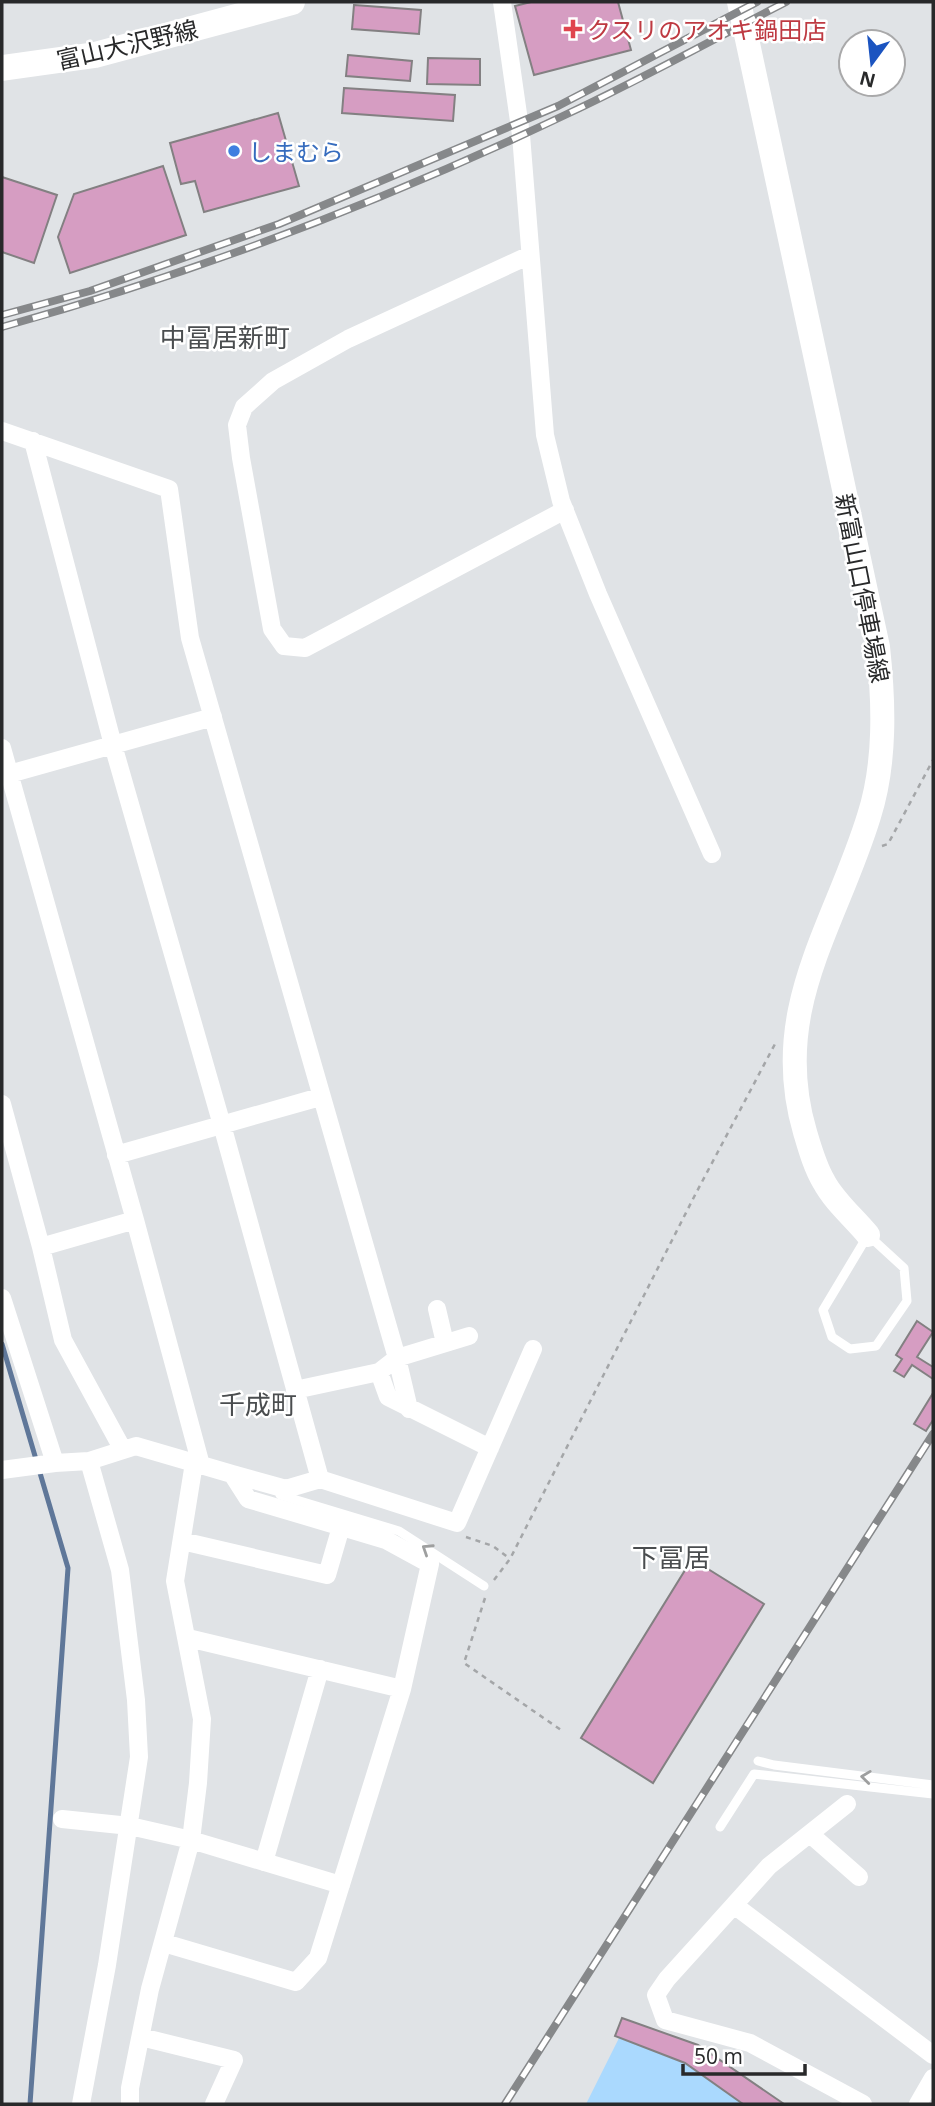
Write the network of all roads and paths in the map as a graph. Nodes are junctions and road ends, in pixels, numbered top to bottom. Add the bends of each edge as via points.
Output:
1 (292, 2) edge
2 (502, 2) edge
3 (739, 2) edge
4 (2, 68) edge
5 (530, 256) junction
6 (2, 431) edge
7 (33, 440) junction
8 (565, 510) junction
9 (214, 717) junction
10 (113, 745) junction
11 (2, 748) edge
12 (933, 760) edge
13 (5, 775) edge
14 (712, 854) dead end
15 (856, 854) junction
16 (796, 1026) junction
17 (320, 1097) junction
18 (2, 1104) edge
19 (222, 1125) junction
20 (116, 1155) junction
21 (135, 1220) junction
22 (868, 1235) junction
23 (41, 1247) junction
24 (2, 1298) edge
25 (437, 1309) dead end
26 (469, 1336) dead end
27 (445, 1343) junction
28 (533, 1349) dead end
29 (397, 1358) junction
30 (379, 1372) junction
31 (295, 1390) junction
32 (409, 1409) junction
33 (490, 1448) junction
34 (123, 1450) junction
35 (89, 1461) junction
36 (55, 1463) junction
37 (197, 1464) junction
38 (2, 1470) edge
39 (235, 1478) junction
40 (320, 1479) junction
41 (341, 1527) junction
42 (181, 1541) junction
43 (484, 1586) dead end
44 (188, 1638) junction
45 (320, 1669) junction
46 (402, 1689) junction
47 (561, 1730) dead end
48 (758, 1761) dead end
49 (933, 1785) edge
50 (933, 1794) edge
51 (847, 1804) dead end
52 (62, 1819) dead end
53 (130, 1826) junction
54 (720, 1827) dead end
55 (810, 1834) junction
56 (191, 1840) junction
57 (264, 1862) junction
58 (859, 1877) dead end
59 (341, 1885) junction
60 (734, 1905) junction
61 (164, 1943) junction
62 (141, 2037) junction
63 (933, 2054) edge
64 (933, 2078) edge
65 (81, 2104) edge
66 (130, 2104) edge
67 (214, 2104) edge
68 (863, 2104) edge
69 (918, 2104) edge

1 - 4 main road, 富山大沢野線 via 95,55
2 - 5 street via 521,135
3 - 15 main road, 新富山口停車場線 via 878,647 883,698 880,755 870,814
5 - 8 street via 545,435
5 - 8 street via 348,339 273,381 244,407 237,425 241,458 272,629 284,646 305,648
6 - 7 street
7 - 9 street via 169,489 190,638
7 - 10 street
8 - 14 street
9 - 10 street
9 - 17 street
10 - 13 street
10 - 19 street
11 - 13 street
12 - 15 path via 888,844
13 - 20 street
15 - 16 main road, 新富山口停車場線 via 808,972
16 - 22 main road, 新富山口停車場線 via 793,1064 809,1147 824,1183
16 - 47 path via 772,1046 510,1559 488,1588 464,1663
17 - 19 street
17 - 29 street
18 - 23 street
19 - 20 street
19 - 31 street
20 - 21 street
21 - 23 street
21 - 37 street
22 - 22 lane via 904,1268 907,1301 876,1346 850,1349 832,1337 823,1310
23 - 34 street via 63,1340
24 - 36 street
25 - 27 street
26 - 27 street
27 - 29 street
28 - 33 street
29 - 30 street
29 - 32 street
30 - 31 street
30 - 32 street via 388,1397
31 - 40 street
32 - 33 street
33 - 40 street via 457,1523
34 - 35 street
34 - 37 street via 136,1446
35 - 36 street
35 - 53 street via 120,1570 136,1700 139,1757
36 - 38 street
37 - 39 street
37 - 42 street
39 - 40 street via 286,1489
39 - 41 street via 248,1499
43 -> 39 lane via 399,1531
41 - 42 street via 327,1575
41 - 46 street via 386,1540 430,1564
42 - 44 street via 175,1581
44 - 45 street
44 - 56 street via 202,1719
45 - 46 street
45 - 57 street
46 - 59 street
49 -> 48 lane
50 - 54 lane via 754,1774
51 - 55 street
52 - 53 street
53 - 56 street
53 - 65 street
55 - 58 street
55 - 60 street via 769,1866
56 - 57 street
56 - 61 street
57 - 59 street
59 - 61 street via 318,1958 296,1982
60 - 63 street
60 - 68 street via 656,1995 665,2020 750,2043
61 - 62 street
62 - 66 street
62 - 67 street via 234,2060
64 - 69 street

